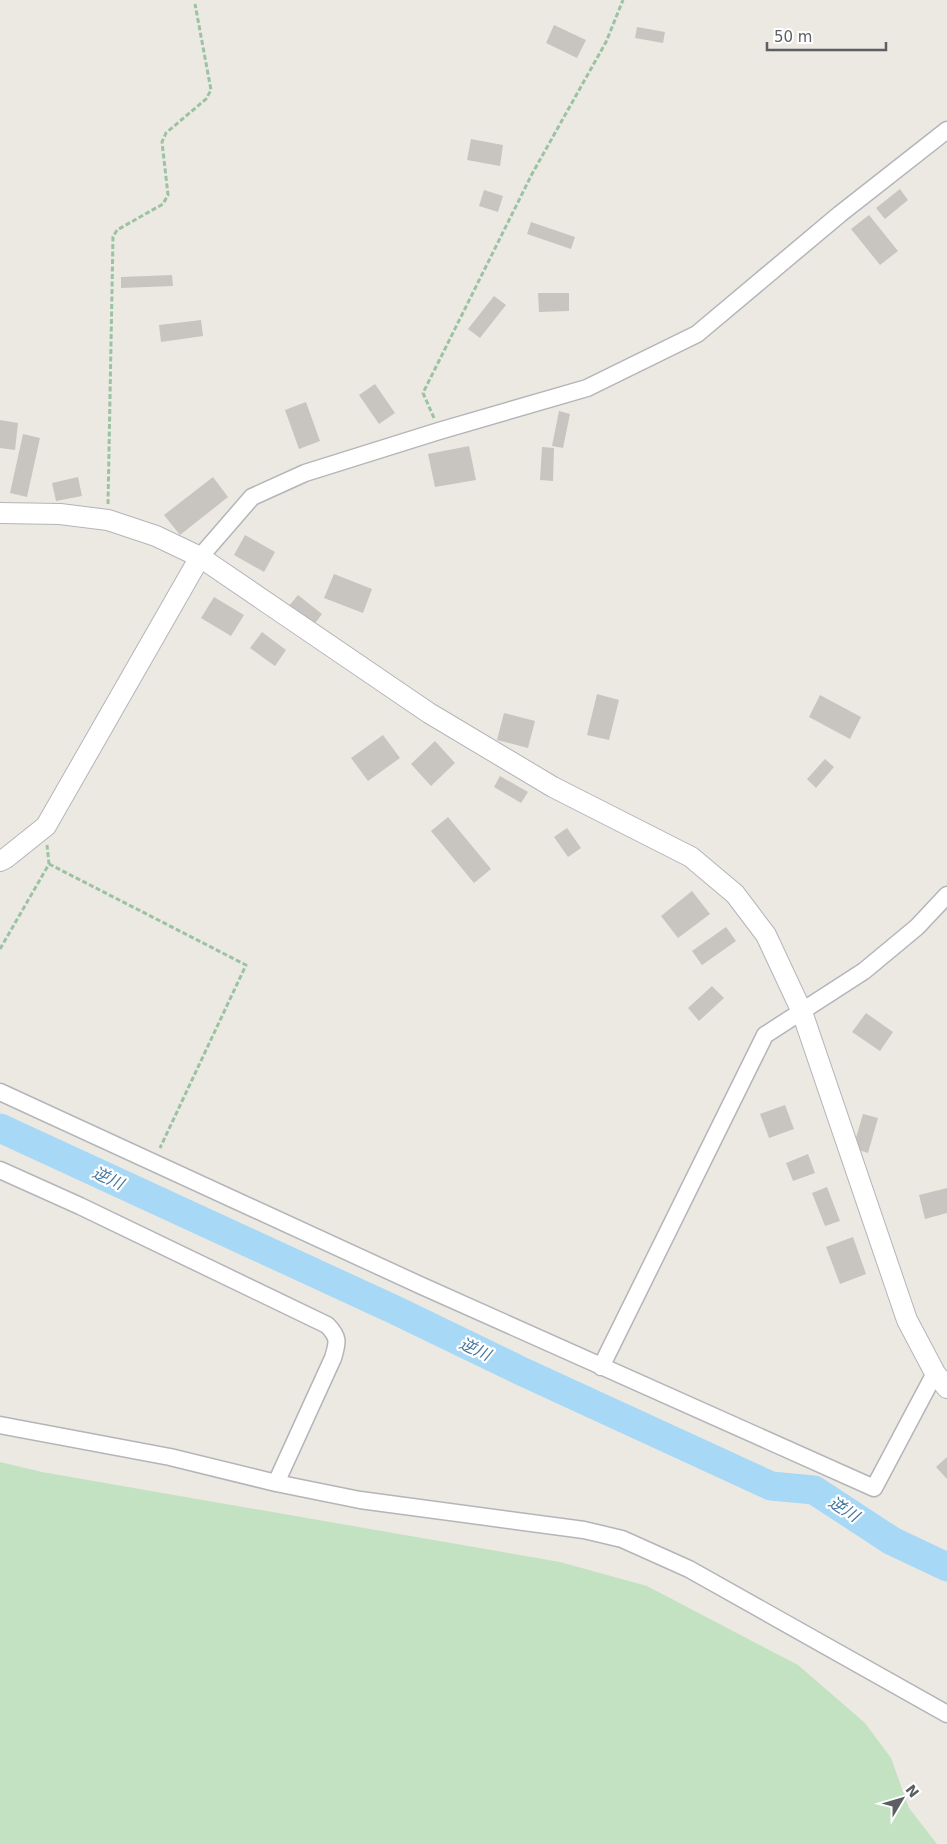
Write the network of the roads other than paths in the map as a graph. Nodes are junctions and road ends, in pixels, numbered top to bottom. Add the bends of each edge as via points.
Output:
1 (947, 130) edge
2 (0, 513) edge
3 (200, 557) junction
4 (0, 861) edge
5 (947, 895) edge
6 (802, 1012) junction
7 (0, 1092) edge
8 (0, 1170) edge
9 (601, 1367) junction
10 (941, 1380) edge
11 (0, 1425) edge
12 (276, 1483) junction
13 (947, 1714) edge

1 - 3 street via 840,214 697,334 588,388 305,473 252,497
2 - 3 street via 60,514 108,520 156,536
3 - 4 street via 46,826
3 - 6 street via 429,713 553,786 691,857 735,894 766,935
5 - 6 street via 891,950
6 - 9 street via 765,1035
6 - 10 street via 907,1320
7 - 9 street
8 - 12 street via 327,1325 336,1334 333,1358
9 - 10 street via 874,1488
11 - 12 street via 170,1457
12 - 13 street via 360,1500 584,1530 622,1539 689,1569

